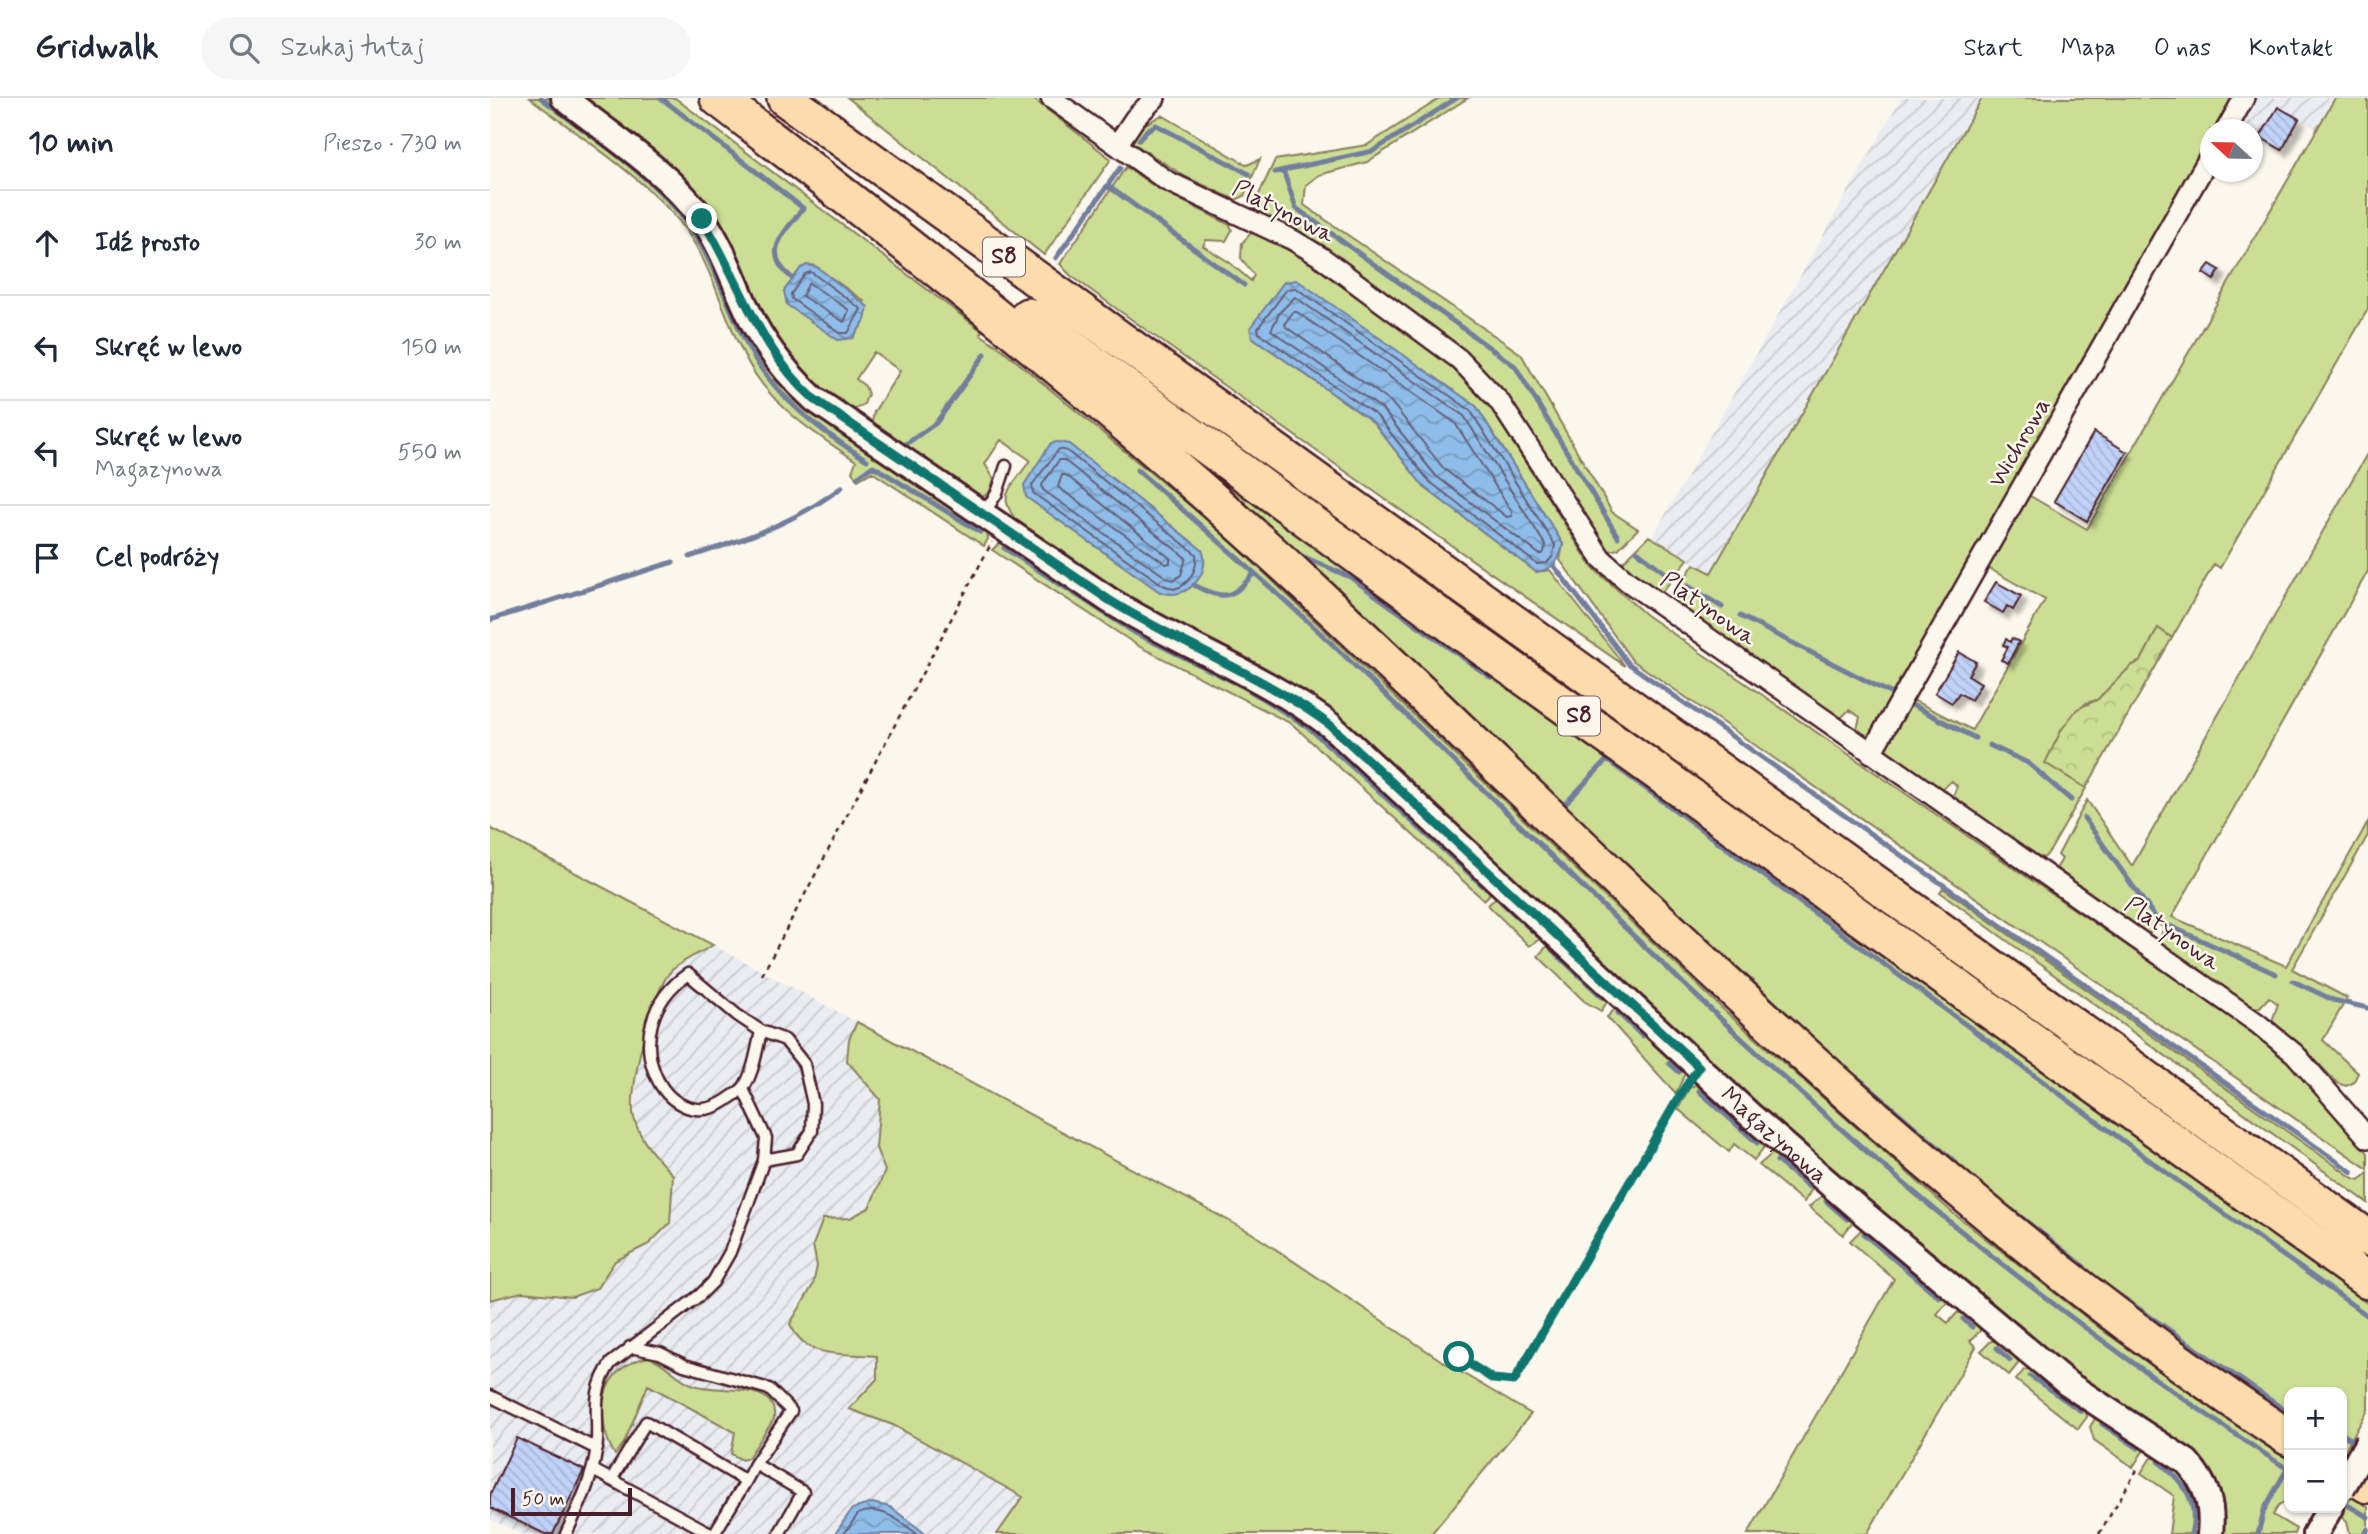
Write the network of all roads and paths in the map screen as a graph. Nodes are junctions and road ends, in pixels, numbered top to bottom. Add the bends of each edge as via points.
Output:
1 (564, 98) edge
2 (718, 98) edge
3 (785, 98) edge
4 (1051, 98) edge
5 (1155, 98) edge
6 (2244, 98) edge
7 (2232, 119) edge
8 (1117, 145) junction
9 (788, 152) junction
10 (2200, 174) edge
11 (1006, 466) dead end
12 (992, 522) junction
13 (1871, 753) junction
14 (762, 975) dead end
15 (761, 1031) junction
16 (1699, 1067) junction
17 (743, 1089) junction
18 (2368, 1138) edge
19 (764, 1160) junction
20 (2312, 1195) junction
21 (2368, 1231) edge
22 (2368, 1238) edge
23 (2368, 1281) edge
24 (630, 1347) junction
25 (1459, 1357) dead end
26 (490, 1396) edge
27 (2284, 1435) edge
28 (2368, 1442) edge
29 (597, 1449) junction
30 (755, 1464) junction
31 (593, 1470) junction
32 (2137, 1470) dead end
33 (2347, 1473) edge
34 (2347, 1479) edge
35 (611, 1480) junction
36 (746, 1481) junction
37 (2368, 1485) edge
38 (2327, 1513) edge
39 (566, 1534) edge
40 (713, 1534) edge
41 (779, 1534) edge
42 (2099, 1534) edge
43 (2210, 1534) edge
44 (2315, 1534) edge

1 - 12 street, Magazynowa via 673,185 702,219 718,243 754,324 796,383 834,415
2 - 9 highway, S8
3 - 20 highway, S8 via 1871,883
4 - 8 street, Platynowa
5 - 8 street
6 - 7 street
8 - 13 street, Platynowa via 1167,181 1321,257 1459,359 1516,424 1601,558 1660,607
9 - 23 highway, S8 via 1016,307
9 - 27 highway via 1055,366 1226,513 1875,1120 2108,1310
10 - 13 street, Wichrowa
11 - 12 lane
12 - 14 path
12 - 16 street, Magazynowa via 1155,628 1269,683 1330,725
13 - 18 street, Platynowa via 2278,1039
15 - 17 lane
15 - 17 lane via 688,974 666,996 648,1035 647,1054 669,1096 685,1105 720,1105
15 - 19 lane via 785,1040 804,1064 813,1104 813,1131 797,1154
16 - 25 path via 1514,1381 1493,1379
16 - 43 street, Magazynowa via 2006,1335 2068,1384 2187,1462 2208,1494
17 - 19 lane via 766,1138
19 - 24 lane via 730,1252 713,1282
20 - 21 highway
20 - 22 highway, S8
24 - 29 lane via 600,1379
24 - 30 lane via 769,1390 791,1411
26 - 29 lane
28 - 34 street, bridge
29 - 31 lane
30 - 36 lane
30 - 41 lane via 803,1492
31 - 35 lane
31 - 39 lane
32 - 42 path
33 - 37 highway
35 - 36 lane via 646,1422
35 - 40 lane
36 - 40 lane
38 - 44 street

